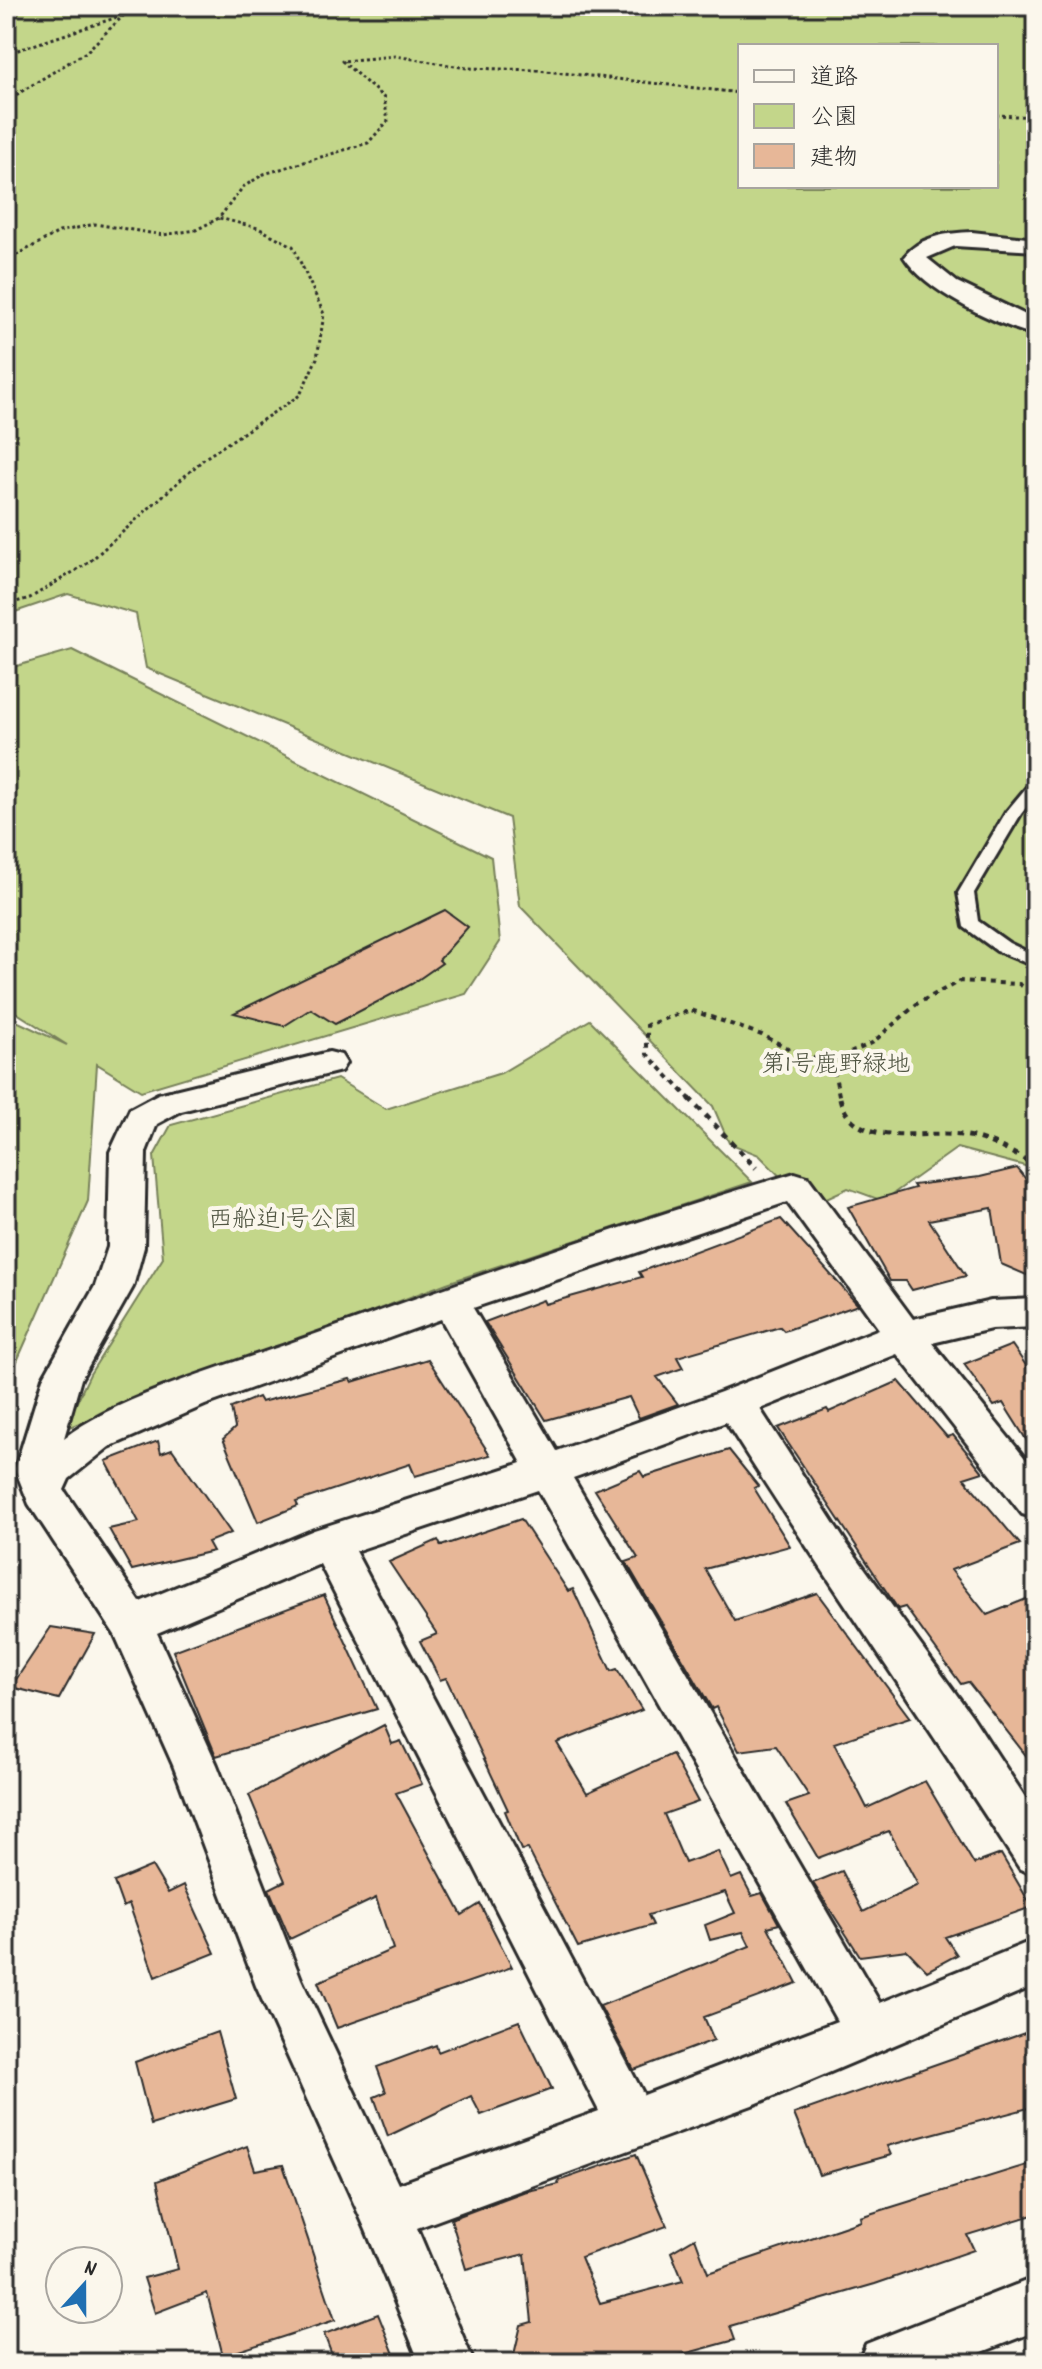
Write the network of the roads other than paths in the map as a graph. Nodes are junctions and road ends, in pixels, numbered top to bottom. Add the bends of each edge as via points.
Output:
1 (1036, 245) edge
2 (1036, 328) edge
3 (1036, 785) edge
4 (1036, 962) edge
5 (329, 1063) dead end
6 (450, 1301) junction
7 (1036, 1313) edge
8 (904, 1335) junction
9 (735, 1403) junction
10 (545, 1472) junction
11 (43, 1492) junction
12 (1036, 1502) edge
13 (329, 1542) junction
14 (132, 1625) junction
15 (1036, 1854) edge
16 (1036, 1962) edge
17 (870, 2032) junction
18 (633, 2125) junction
19 (385, 2214) junction
20 (1036, 2304) edge
21 (447, 2363) edge
22 (885, 2363) edge

1 - 2 street via 942,242 915,257 923,270 946,284
3 - 4 lane via 966,893 970,923
5 - 11 street via 170,1102 142,1117 128,1152 126,1247 114,1287 62,1378 35,1469
6 - 8 street via 795,1186
6 - 10 street
6 - 11 street via 129,1420 95,1436 53,1469
7 - 8 street via 991,1315
8 - 9 street
8 - 12 street
9 - 10 street
9 - 15 street via 832,1556 956,1730
10 - 13 street
10 - 17 street
11 - 14 street
13 - 14 street
13 - 18 street
14 - 19 street via 195,1765 280,1986
16 - 17 street
17 - 18 street
18 - 19 street
19 - 21 street
20 - 22 street

